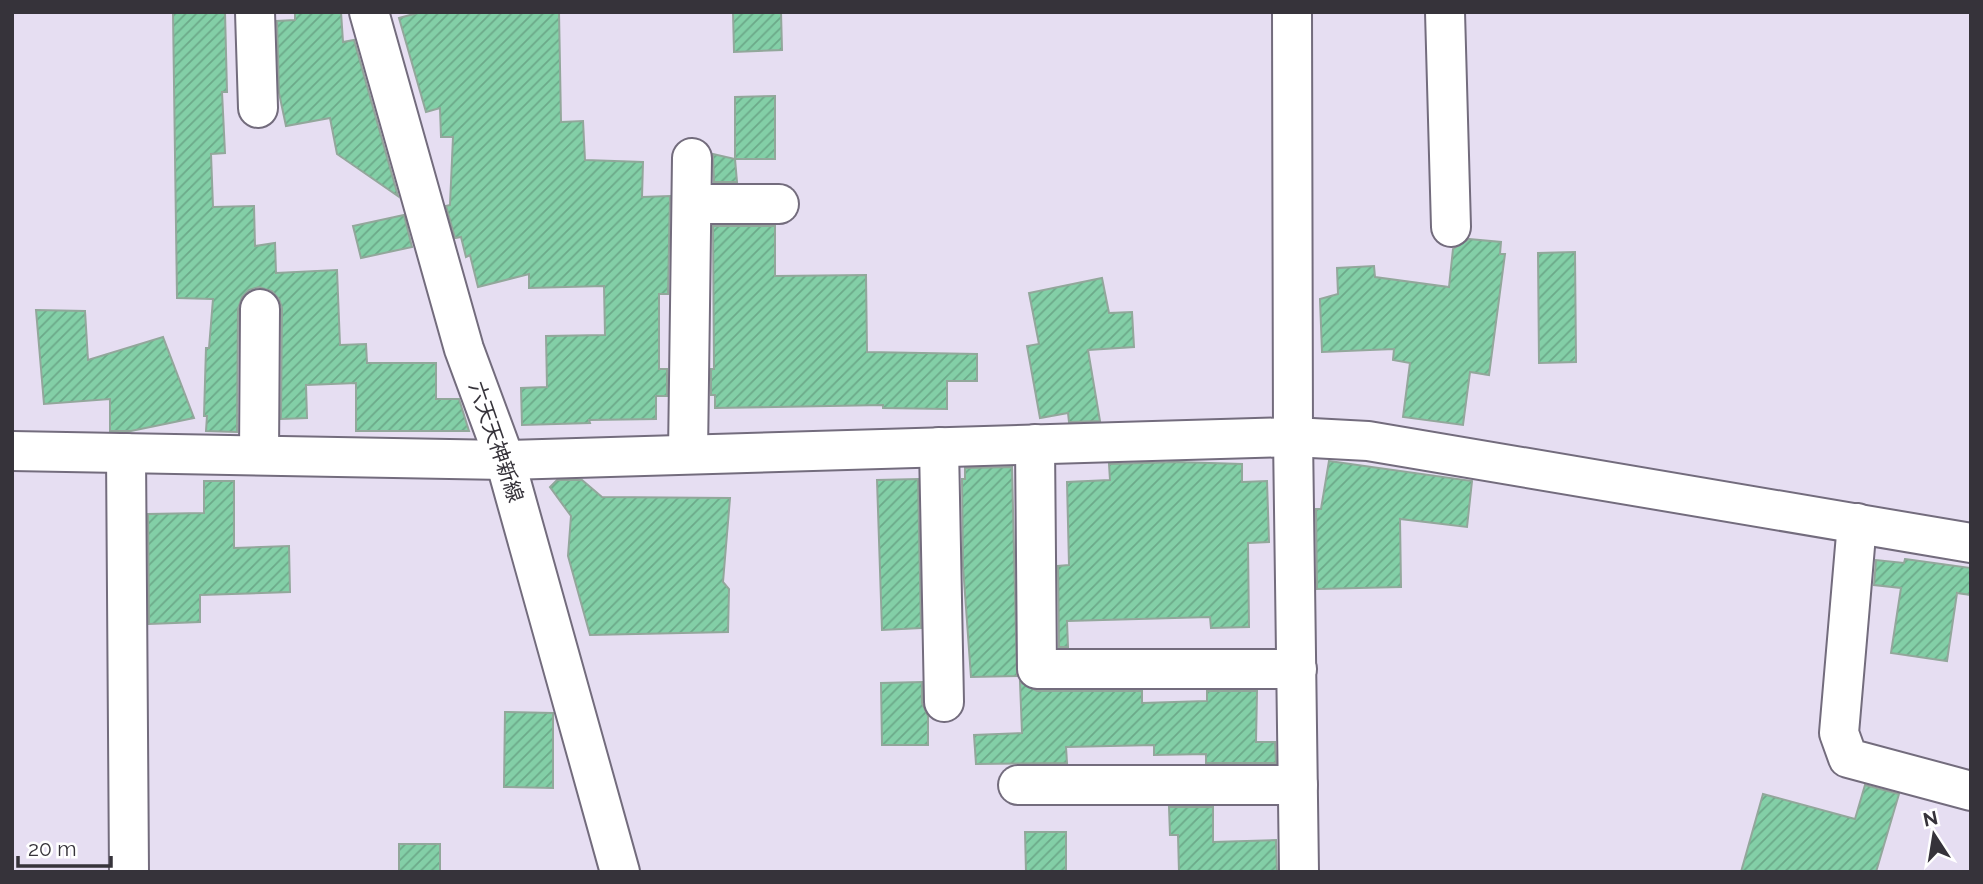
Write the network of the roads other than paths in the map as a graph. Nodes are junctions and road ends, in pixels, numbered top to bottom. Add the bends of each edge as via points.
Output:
1 (256, 12) edge
2 (369, 12) edge
3 (1292, 12) edge
4 (1446, 12) edge
5 (258, 108) dead end
6 (692, 158) dead end
7 (692, 204) junction
8 (779, 204) dead end
9 (1451, 227) dead end
10 (260, 309) dead end
11 (1293, 437) junction
12 (1035, 444) junction
13 (939, 447) junction
14 (12, 451) edge
15 (126, 453) junction
16 (688, 454) junction
17 (259, 455) junction
18 (505, 460) junction
19 (1857, 523) junction
20 (1971, 543) edge
21 (1297, 669) junction
22 (944, 702) dead end
23 (1018, 785) dead end
24 (1298, 785) junction
25 (1971, 792) edge
26 (130, 872) edge
27 (620, 872) edge
28 (1299, 872) edge

1 - 5 street
2 - 18 street, 六天天神新線 via 464,349
3 - 11 street
4 - 9 street
6 - 7 street
7 - 8 street
7 - 16 street
10 - 17 street
11 - 12 street
11 - 19 street via 1368,441
11 - 21 street
12 - 13 street
12 - 21 street via 1037,669
13 - 16 street
13 - 22 street
14 - 15 street
15 - 17 street
15 - 26 street
16 - 18 street
17 - 18 street
18 - 27 street, 六天天神新線
19 - 20 street
19 - 25 street via 1839,733 1848,758
21 - 24 street
23 - 24 street
24 - 28 street

